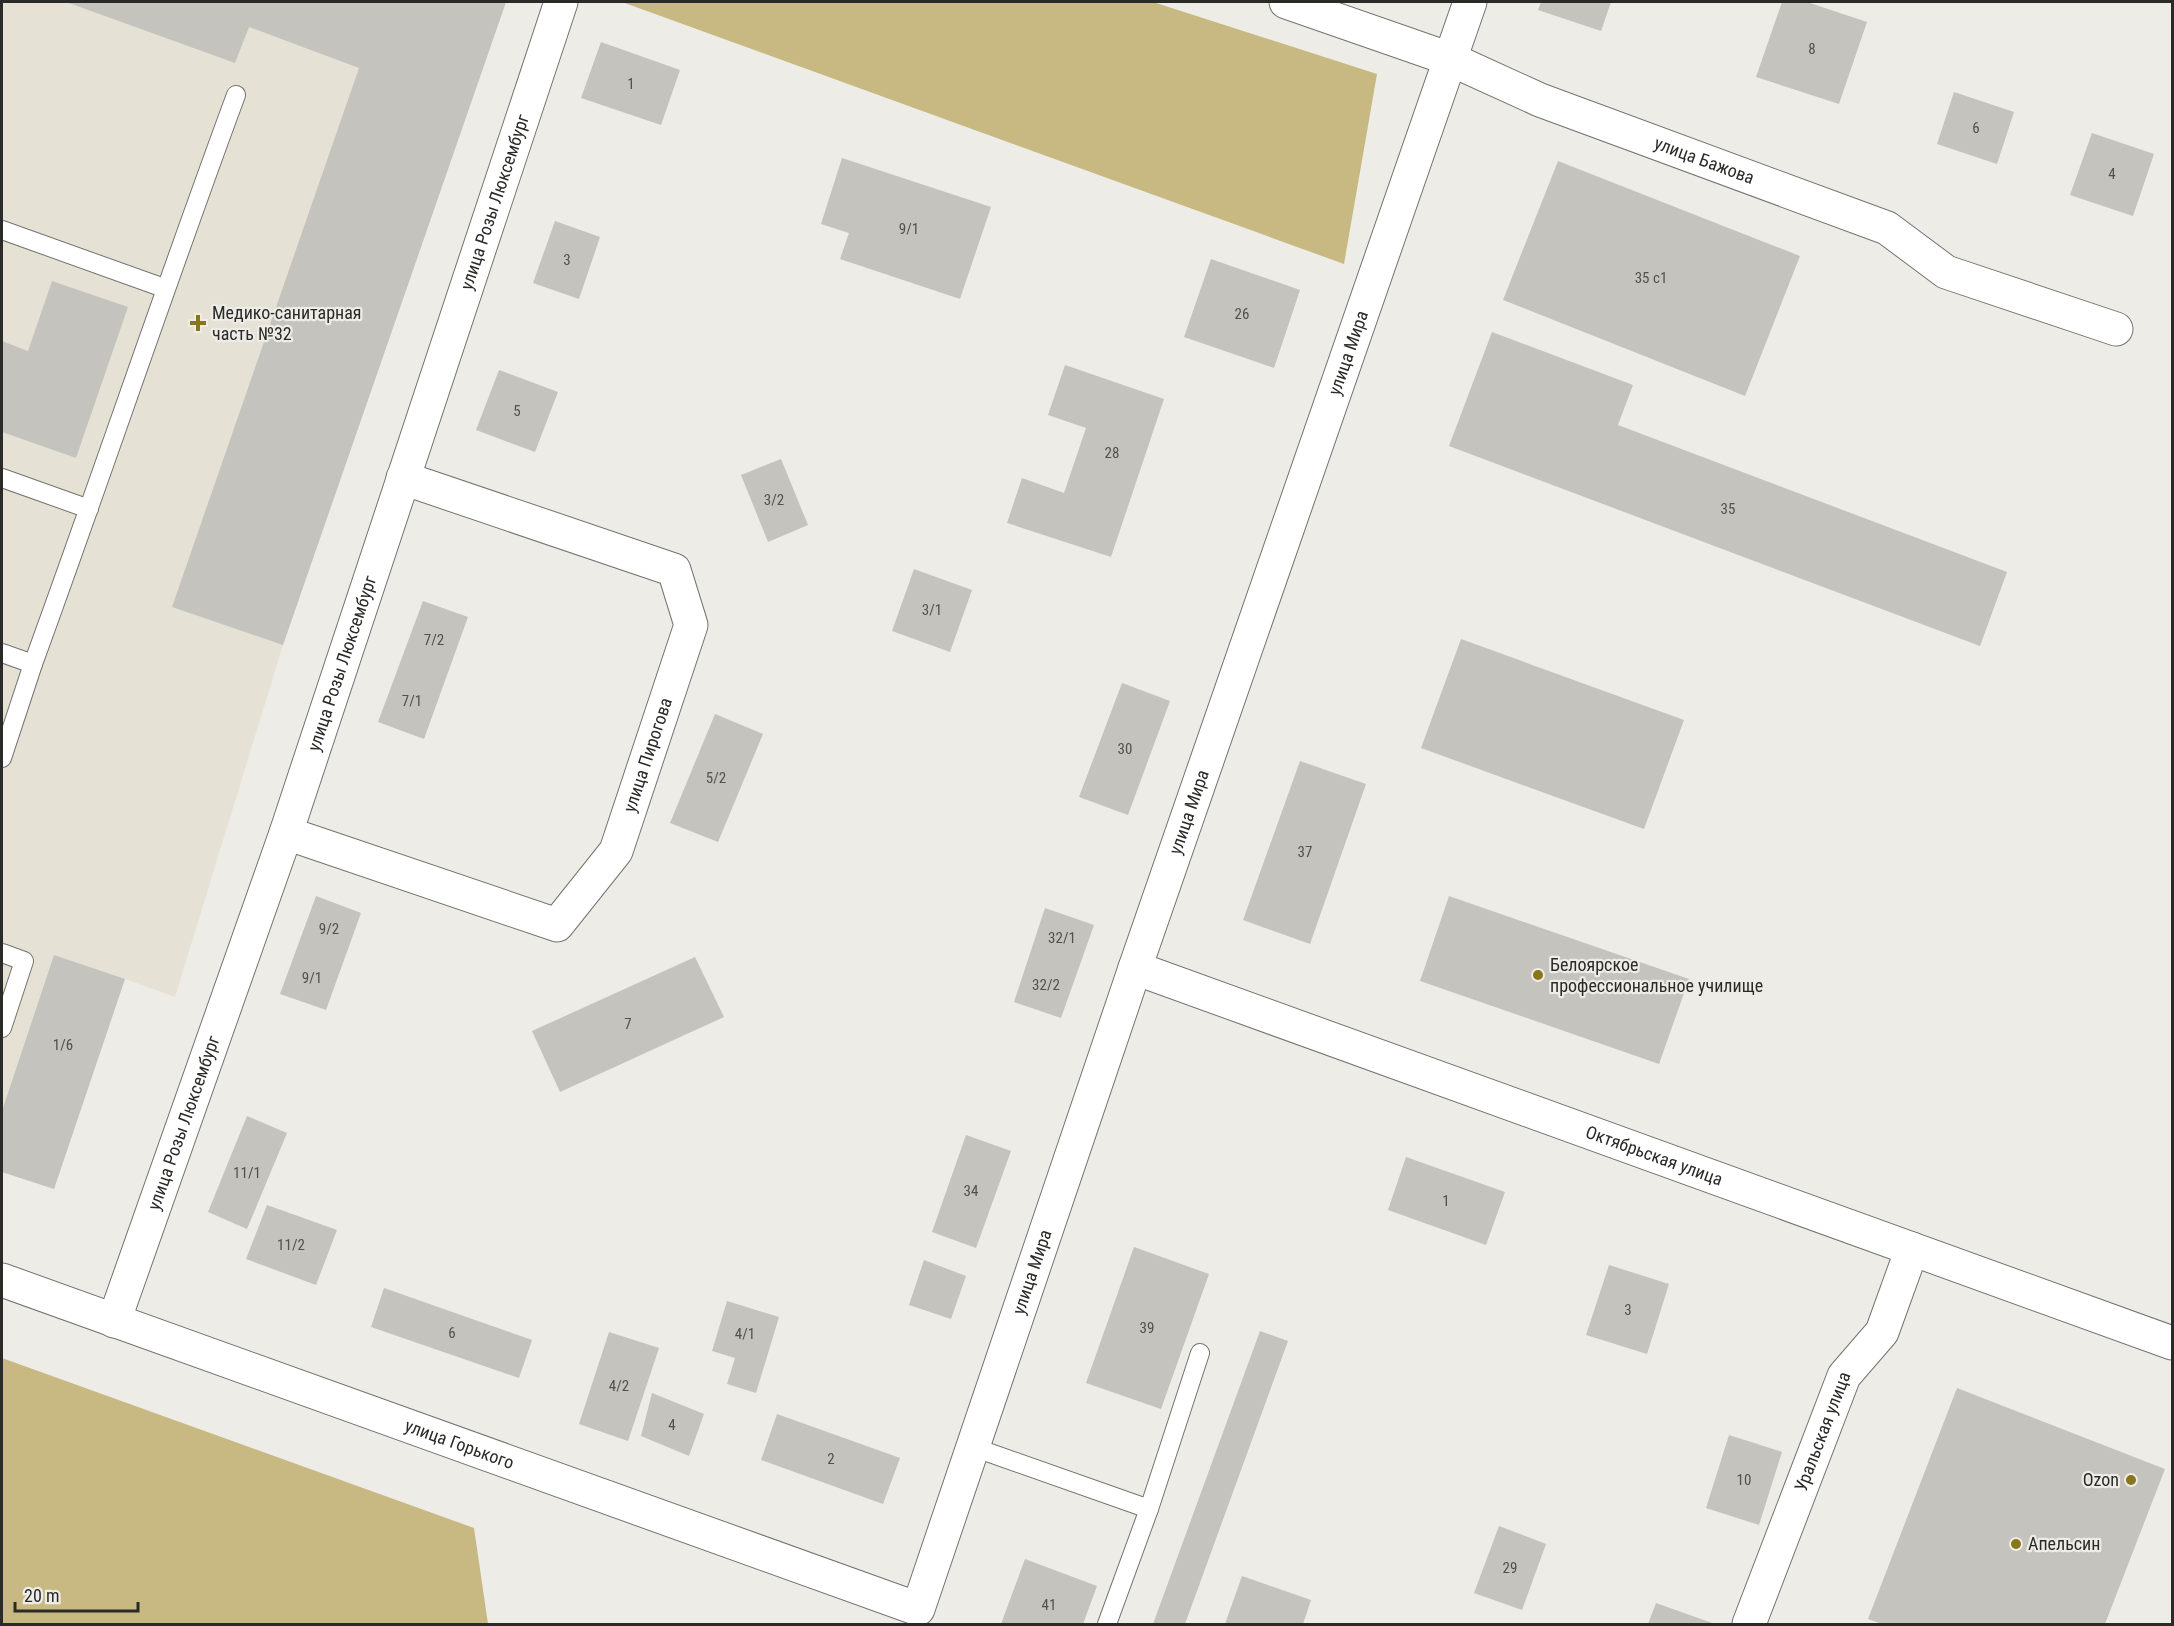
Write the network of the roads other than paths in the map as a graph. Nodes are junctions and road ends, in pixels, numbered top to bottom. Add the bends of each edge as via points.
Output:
1 (561, 2) edge
2 (1286, 2) edge
3 (1470, 2) edge
4 (1450, 59) junction
5 (236, 95) dead end
6 (2, 230) edge
7 (164, 288) junction
8 (2116, 329) dead end
9 (2, 478) edge
10 (403, 478) junction
11 (89, 509) junction
12 (2, 653) edge
13 (33, 664) junction
14 (2, 758) edge
15 (286, 833) junction
16 (2, 952) edge
17 (1135, 968) junction
18 (2, 1028) edge
19 (1912, 1249) junction
20 (2, 1280) edge
21 (114, 1321) junction
22 (2172, 1343) edge
23 (1200, 1353) dead end
24 (973, 1447) junction
25 (1149, 1509) junction
26 (915, 1617) edge
27 (1107, 1624) edge
28 (1749, 1624) edge

1 - 10 street, улица Розы Люксембург
2 - 4 street, улица Бажова
3 - 4 street, улица Мира
4 - 8 street, улица Бажова via 1540,100 1887,228 1946,272
4 - 17 street, улица Мира
5 - 7 lane
6 - 7 lane
7 - 11 lane
9 - 11 lane
10 - 15 street, улица Розы Люксембург
10 - 15 street, улица Пирогова via 674,570 691,625 616,851 557,925
11 - 13 lane
12 - 13 lane
13 - 14 lane
15 - 21 street, улица Розы Люксембург
16 - 18 lane via 24,961
17 - 19 street, Октябрьская улица
17 - 24 street, улица Мира
19 - 22 street, Октябрьская улица
19 - 28 street, Уральская улица via 1882,1332 1844,1376
20 - 21 street, улица Горького
21 - 26 street, улица Горького
23 - 25 lane
24 - 25 lane
24 - 26 street, улица Мира
25 - 27 lane

